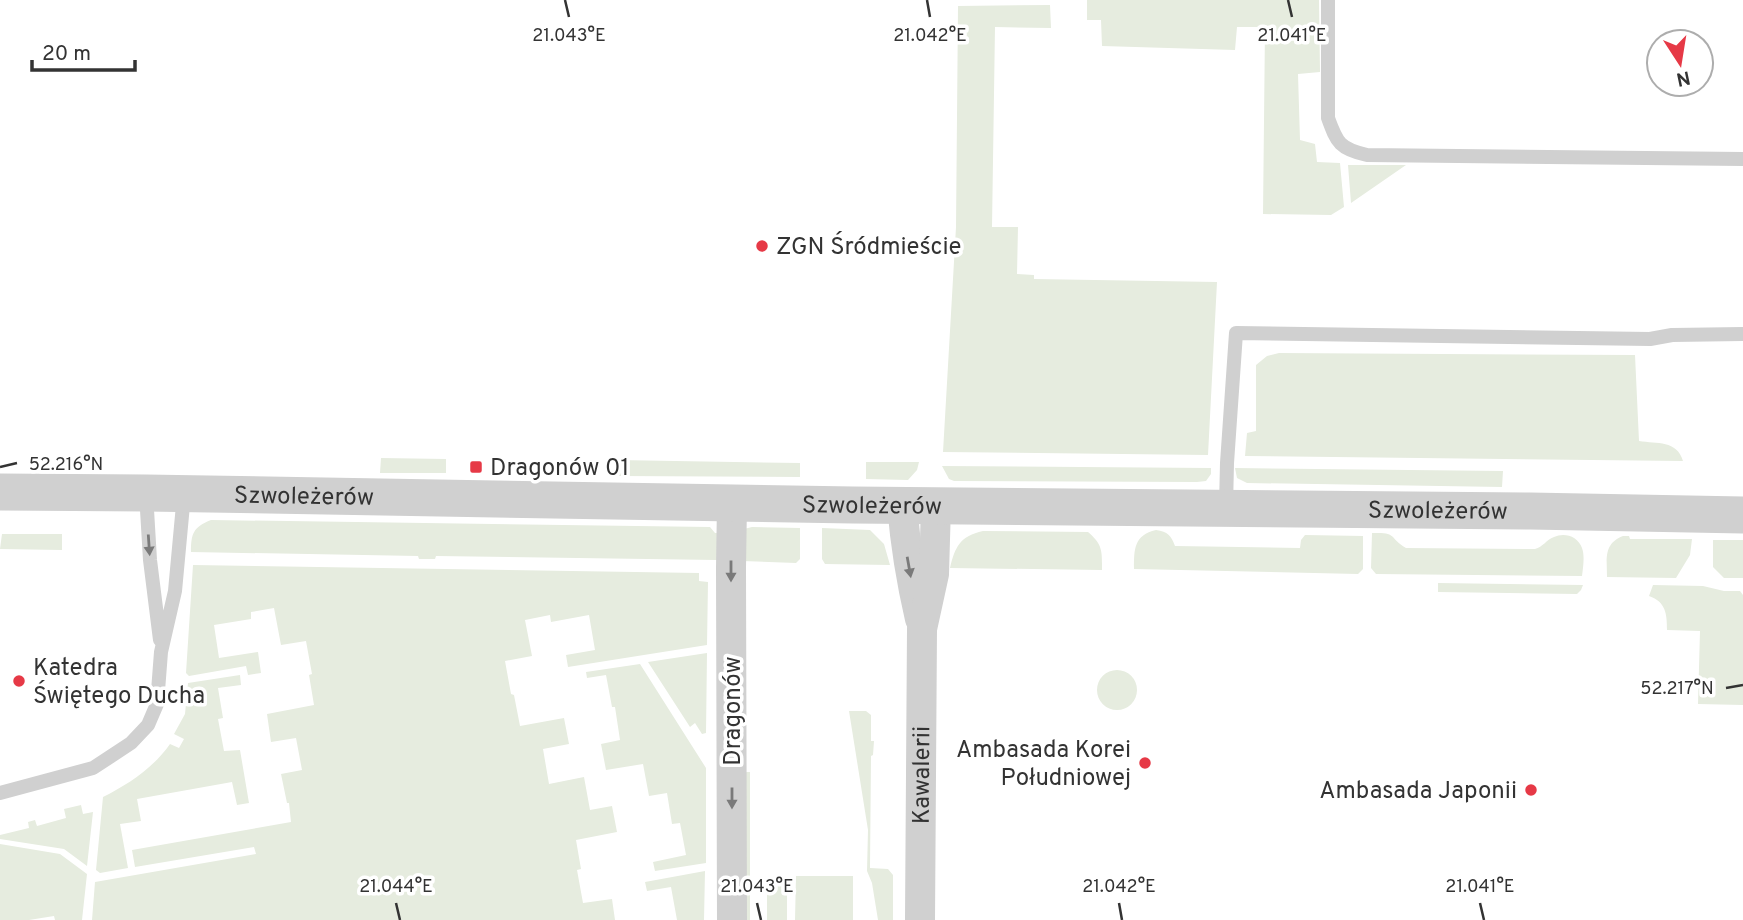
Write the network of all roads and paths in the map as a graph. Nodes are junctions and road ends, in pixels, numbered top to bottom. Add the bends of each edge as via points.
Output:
1 (1328, 0) edge
2 (1743, 159) edge
3 (1743, 334) edge
4 (0, 492) edge
5 (146, 492) junction
6 (184, 493) junction
7 (732, 503) junction
8 (919, 504) junction
9 (1226, 509) junction
10 (1743, 516) edge
11 (161, 652) junction
12 (0, 793) edge
13 (732, 920) edge
14 (920, 920) edge

1 - 2 lane via 1328,118 1339,144 1351,152
3 - 9 lane via 1650,339 1236,333
4 - 5 street, Szwoleżerów
5 - 6 street, Szwoleżerów
5 -> 11 lane
6 - 7 street, Szwoleżerów
6 - 11 lane via 175,591
7 - 8 street, Szwoleżerów
7 -> 13 street, Dragonów
8 - 9 street, Szwoleżerów
8 - 14 street, Kawalerii via 934,574 922,629
9 - 10 street, Szwoleżerów
11 - 12 lane via 157,704 148,725 131,743 93,768

